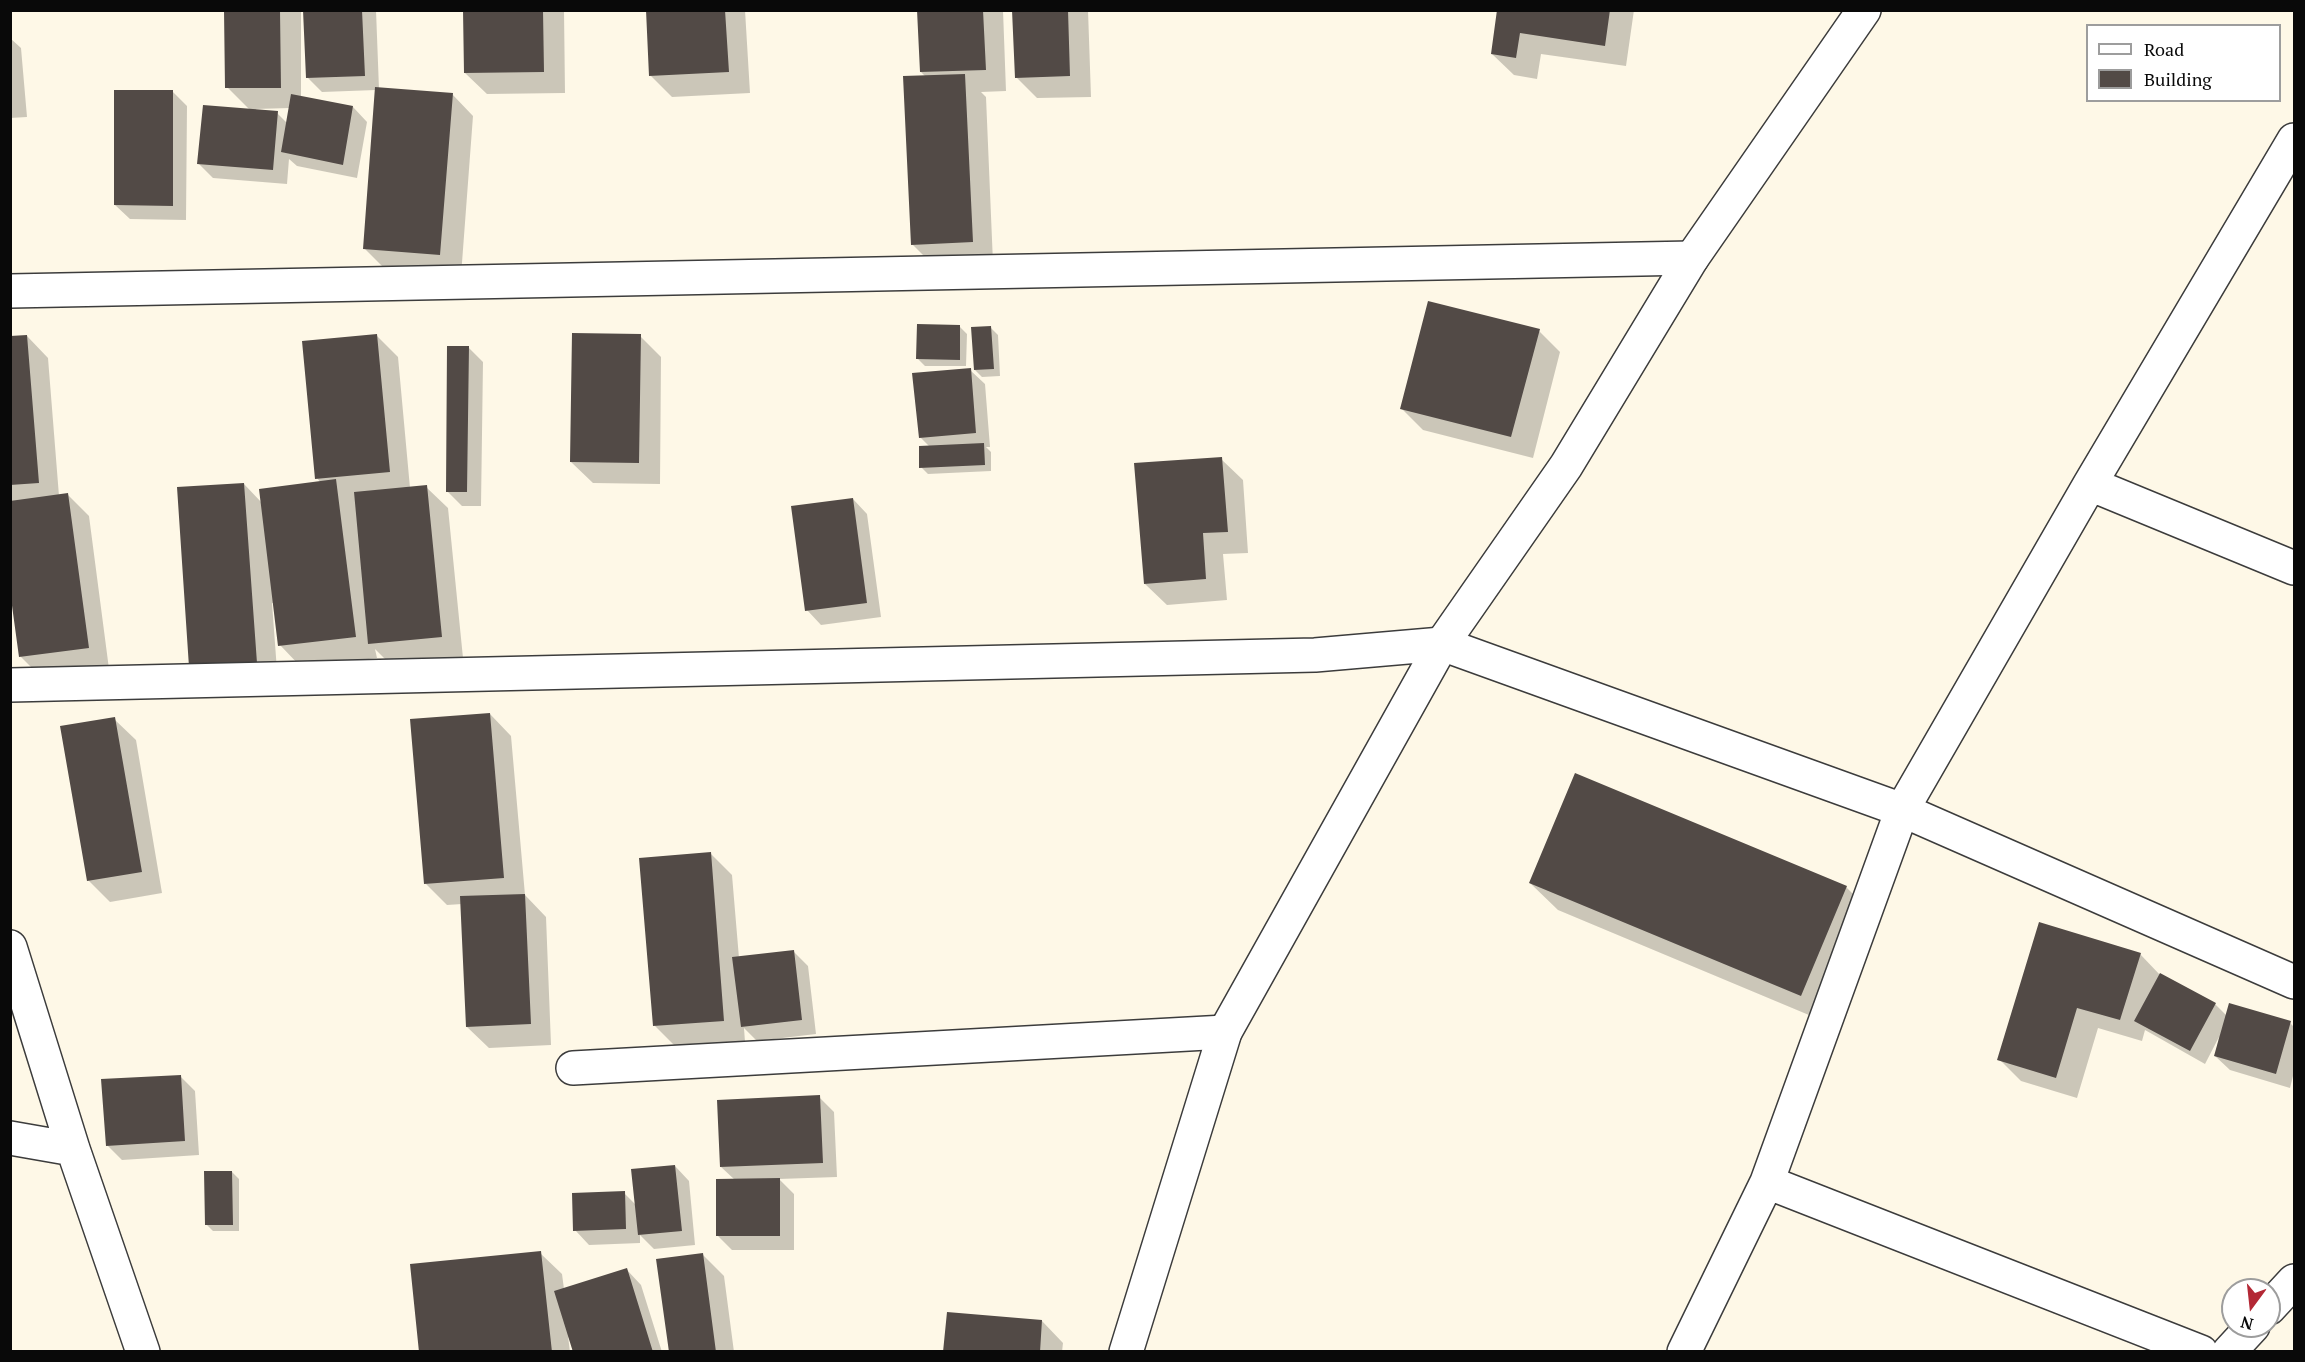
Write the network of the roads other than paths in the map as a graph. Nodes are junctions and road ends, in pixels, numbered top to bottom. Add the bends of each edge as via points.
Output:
1 (1864, 10) edge
2 (2295, 140) edge
3 (1692, 258) junction
4 (10, 291) edge
5 (2090, 484) junction
6 (2295, 568) edge
7 (1442, 644) junction
8 (10, 685) edge
9 (1902, 810) junction
10 (10, 947) edge
11 (2295, 982) edge
12 (1225, 1032) junction
13 (573, 1068) dead end
14 (10, 1138) edge
15 (73, 1149) junction
16 (1767, 1182) junction
17 (2295, 1281) edge
18 (2281, 1296) edge
19 (2242, 1338) edge
20 (143, 1352) edge
21 (1126, 1352) edge
22 (1683, 1352) edge
23 (2201, 1352) edge
24 (2229, 1352) edge

1 - 3 street
2 - 5 street
3 - 4 street
3 - 7 street via 1566,466
5 - 6 street
5 - 9 street
7 - 8 street via 1315,655
7 - 9 street
7 - 12 street
9 - 11 street
9 - 16 street
10 - 15 street
12 - 13 street
12 - 21 street
14 - 15 street
15 - 20 street
16 - 22 street
16 - 23 street
17 - 18 street
19 - 24 street

